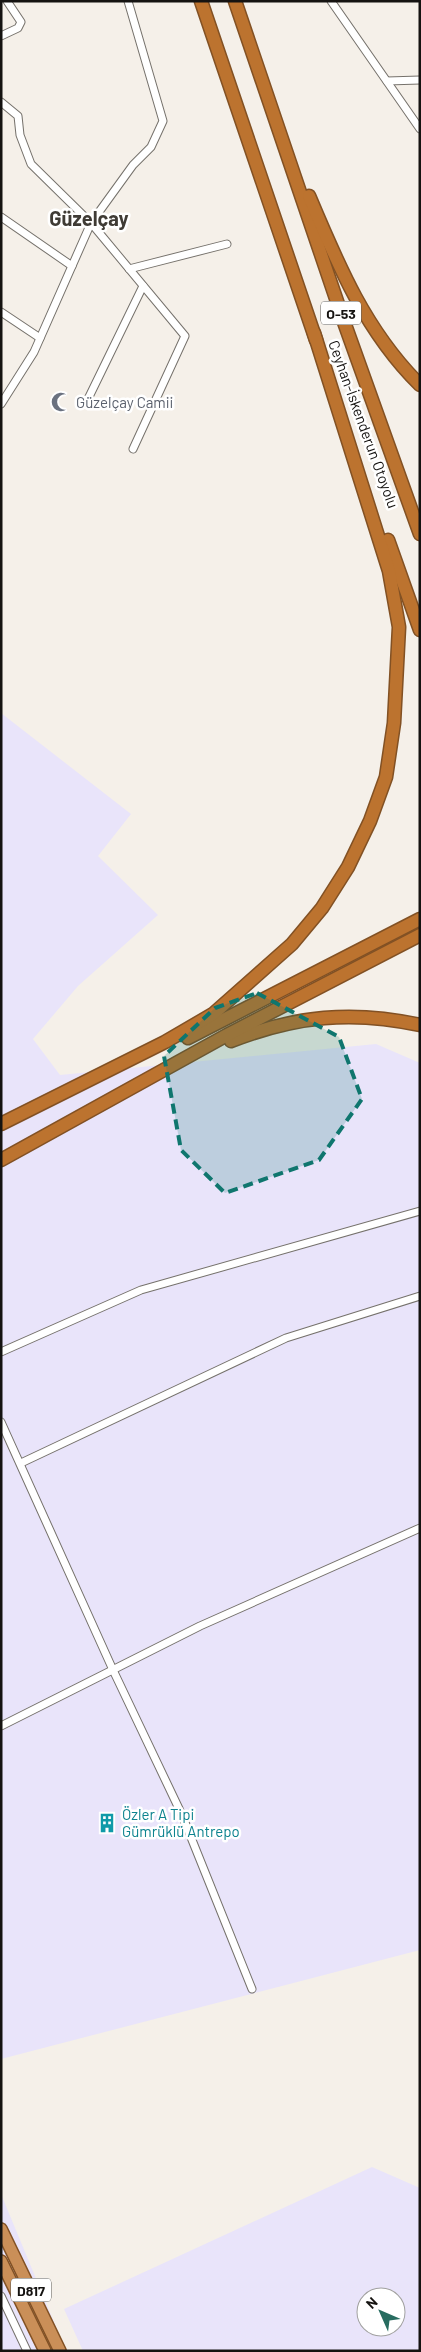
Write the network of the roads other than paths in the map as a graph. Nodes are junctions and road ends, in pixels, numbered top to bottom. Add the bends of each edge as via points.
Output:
1 (7, 1) edge
2 (128, 1) edge
3 (201, 1) edge
4 (234, 1) edge
5 (331, 1) edge
6 (1, 36) edge
7 (420, 80) edge
8 (387, 81) junction
9 (265, 90) junction
10 (1, 102) edge
11 (420, 129) edge
12 (1, 217) edge
13 (91, 223) junction
14 (227, 244) dead end
15 (72, 266) junction
16 (129, 269) junction
17 (143, 286) junction
18 (1, 312) edge
19 (314, 333) junction
20 (40, 338) junction
21 (420, 385) edge
22 (87, 401) dead end
23 (1, 404) edge
24 (133, 449) dead end
25 (420, 534) edge
26 (420, 630) edge
27 (420, 919) edge
28 (420, 935) edge
29 (420, 1025) edge
30 (138, 1084) junction
31 (1, 1124) edge
32 (1, 1160) edge
33 (420, 1211) edge
34 (420, 1296) edge
35 (1, 1352) edge
36 (1, 1422) edge
37 (21, 1463) junction
38 (420, 1528) edge
39 (113, 1670) junction
40 (1, 1726) edge
41 (252, 1989) dead end
42 (1, 2229) edge
43 (1, 2261) edge
44 (1, 2296) edge
45 (27, 2351) edge
46 (45, 2351) edge
47 (60, 2351) edge

1 - 6 street via 22,22 18,28
2 - 13 street via 163,121 151,146 132,165
3 - 19 highway, Ceyhan-İskenderun Otoyolu / O-53
4 - 9 highway, Ceyhan-İskenderun Otoyolu / O-53
5 - 8 street
7 - 8 street
8 - 11 street
9 - 21 highway via 353,296 376,334
9 - 25 highway, Ceyhan-İskenderun Otoyolu / O-53
10 - 13 street via 18,116 20,135 32,164
12 - 15 street
13 - 15 street
13 - 16 street
14 - 16 street
15 - 20 street
16 - 17 street
17 - 22 street
17 - 24 street via 185,336
18 - 20 street
19 - 26 highway, Ceyhan-İskenderun Otoyolu / O-53
19 - 31 highway via 389,571 399,627 394,723 386,777 370,821 348,867 322,908 292,944 213,1014 165,1042
20 - 23 street
27 - 31 highway via 74,1096
28 - 30 highway
29 - 30 highway via 353,1015 285,1023 217,1047
30 - 32 highway
33 - 35 street via 141,1290
34 - 37 street via 286,1338
36 - 37 street
37 - 39 street
38 - 39 street via 200,1626
39 - 40 street
39 - 41 street via 182,1815
42 - 47 highway, D817
43 - 46 highway, D817
44 - 45 street

